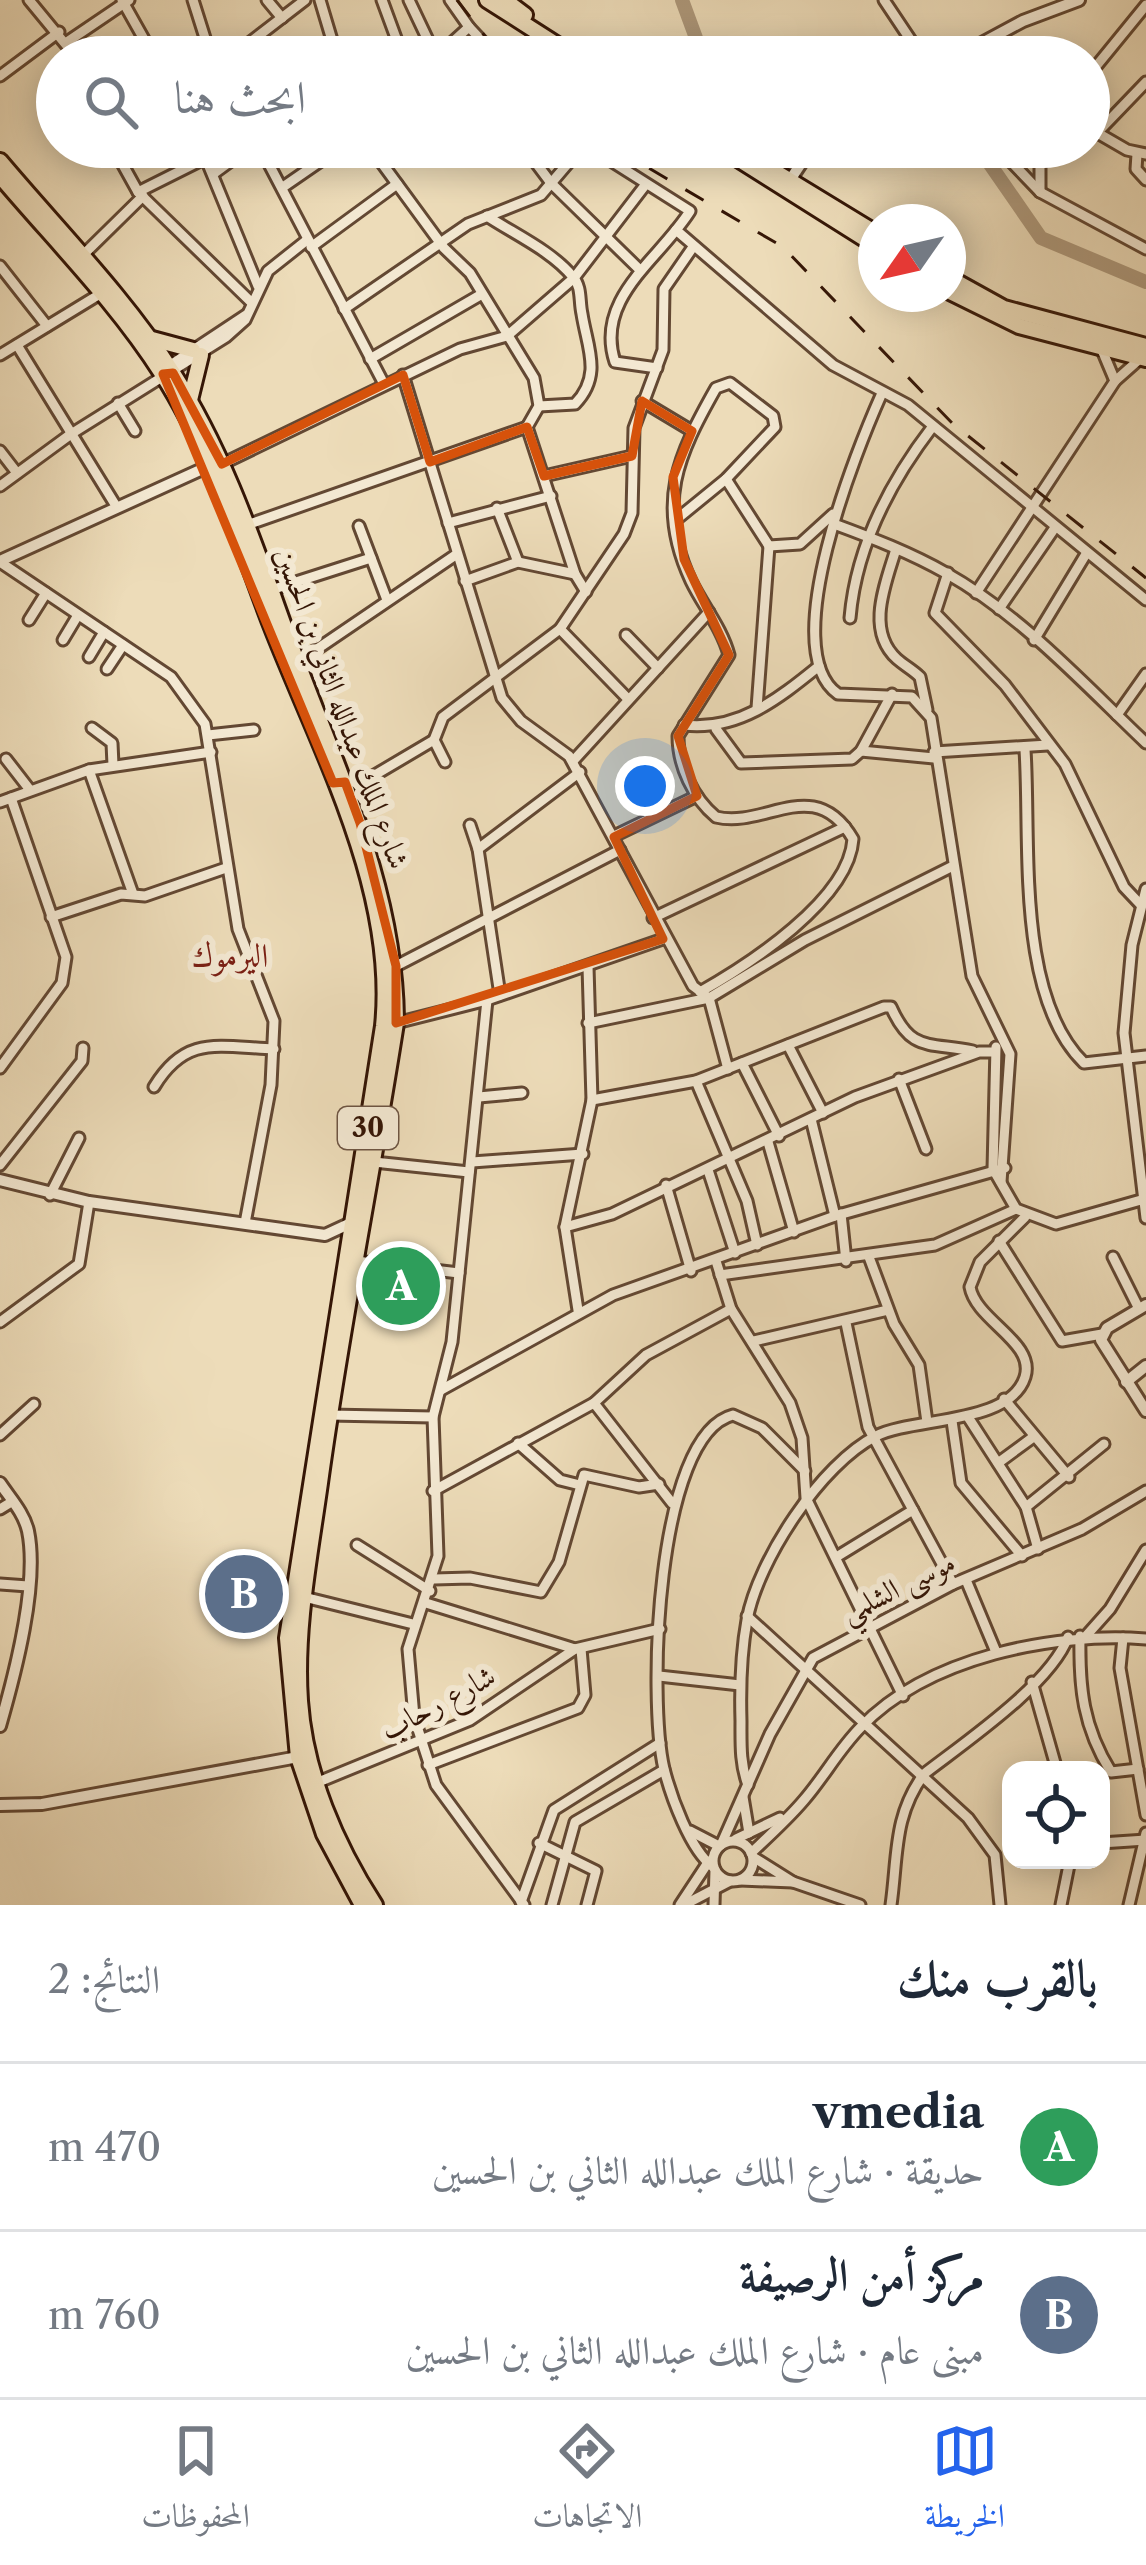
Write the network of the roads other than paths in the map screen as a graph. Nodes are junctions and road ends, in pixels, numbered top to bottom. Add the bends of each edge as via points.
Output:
1 (29, 0) edge
2 (193, 0) edge
3 (267, 0) edge
4 (305, 0) edge
5 (320, 0) edge
6 (382, 0) edge
7 (410, 0) edge
8 (450, 0) edge
9 (487, 0) edge
10 (505, 0) edge
11 (884, 0) edge
12 (1079, 0) edge
13 (126, 1) edge
14 (1146, 5) edge
15 (282, 17) junction
16 (470, 26) junction
17 (62, 36) edge
18 (65, 36) edge
19 (144, 36) edge
20 (204, 36) edge
21 (258, 36) edge
22 (331, 36) edge
23 (395, 36) edge
24 (426, 36) edge
25 (459, 36) edge
26 (479, 36) edge
27 (543, 36) edge
28 (559, 36) edge
29 (908, 36) edge
30 (997, 36) edge
31 (1110, 49) edge
32 (36, 54) edge
33 (0, 76) edge
34 (1146, 82) edge
35 (1110, 115) edge
36 (1110, 138) edge
37 (1141, 154) edge
38 (0, 161) edge
39 (126, 168) edge
40 (179, 168) edge
41 (210, 168) edge
42 (221, 168) edge
43 (272, 168) edge
44 (310, 168) edge
45 (385, 168) edge
46 (540, 168) edge
47 (566, 168) edge
48 (620, 168) edge
49 (752, 168) edge
50 (770, 168) edge
51 (798, 168) edge
52 (1018, 168) edge
53 (1040, 168) edge
54 (213, 174) junction
55 (0, 176) edge
56 (790, 180) junction
57 (1146, 180) edge
58 (551, 183) junction
59 (397, 184) junction
60 (646, 184) junction
61 (283, 187) junction
62 (1040, 192) junction
63 (141, 194) junction
64 (486, 215) junction
65 (858, 222) edge
66 (676, 230) junction
67 (858, 235) edge
68 (606, 236) junction
69 (440, 242) junction
70 (309, 243) junction
71 (694, 247) junction
72 (1146, 249) edge
73 (81, 257) junction
74 (0, 266) edge
75 (640, 270) junction
76 (574, 278) junction
77 (257, 286) junction
78 (966, 288) edge
79 (482, 293) junction
80 (100, 294) junction
81 (966, 301) edge
82 (251, 302) junction
83 (344, 309) junction
84 (47, 326) junction
85 (1046, 327) junction
86 (148, 336) junction
87 (507, 336) junction
88 (16, 345) junction
89 (1102, 350) junction
90 (197, 353) junction
91 (1144, 354) edge
92 (0, 355) edge
93 (370, 359) junction
94 (657, 368) junction
95 (168, 371) junction
96 (403, 375) junction
97 (1114, 381) junction
98 (384, 384) junction
99 (882, 393) junction
100 (190, 400) junction
101 (642, 401) junction
102 (118, 404) junction
103 (539, 406) junction
104 (933, 426) junction
105 (527, 427) junction
106 (135, 430) dead end
107 (692, 431) junction
108 (71, 434) junction
109 (0, 451) edge
110 (632, 456) junction
111 (430, 462) junction
112 (215, 465) junction
113 (17, 473) junction
114 (544, 476) junction
115 (726, 479) junction
116 (0, 486) edge
117 (551, 496) junction
118 (116, 506) junction
119 (497, 508) junction
120 (1032, 508) junction
121 (837, 510) junction
122 (677, 519) junction
123 (448, 523) junction
124 (835, 524) junction
125 (247, 525) junction
126 (359, 526) dead end
127 (1054, 529) junction
128 (868, 537) junction
129 (769, 546) junction
130 (896, 549) junction
131 (457, 554) junction
132 (1086, 554) junction
133 (371, 557) junction
134 (0, 562) edge
135 (518, 562) junction
136 (948, 573) junction
137 (575, 574) junction
138 (465, 581) junction
139 (271, 590) junction
140 (586, 592) junction
141 (976, 592) junction
142 (46, 593) junction
143 (387, 600) junction
144 (1146, 600) edge
145 (999, 609) junction
146 (709, 612) junction
147 (78, 614) junction
148 (850, 618) dead end
149 (29, 620) dead end
150 (560, 629) junction
151 (104, 632) junction
152 (626, 635) dead end
153 (63, 640) dead end
154 (1034, 640) junction
155 (123, 645) junction
156 (89, 657) dead end
157 (298, 662) junction
158 (819, 666) junction
159 (107, 668) dead end
160 (658, 668) junction
161 (1146, 674) edge
162 (495, 675) junction
163 (892, 694) junction
164 (628, 699) junction
165 (757, 708) junction
166 (927, 711) junction
167 (1117, 715) junction
168 (684, 725) junction
169 (92, 728) dead end
170 (716, 729) junction
171 (254, 730) dead end
172 (208, 735) junction
173 (434, 740) junction
174 (1146, 742) edge
175 (1048, 745) junction
176 (1024, 750) junction
177 (862, 751) junction
178 (211, 752) junction
179 (934, 754) junction
180 (6, 759) dead end
181 (573, 761) junction
182 (446, 762) dead end
183 (113, 765) junction
184 (88, 770) junction
185 (580, 772) junction
186 (339, 783) junction
187 (30, 790) junction
188 (697, 796) junction
189 (6, 800) edge
190 (470, 825) dead end
191 (845, 827) junction
192 (614, 836) junction
193 (478, 849) junction
194 (620, 850) junction
195 (951, 867) junction
196 (226, 868) junction
197 (1146, 889) edge
198 (133, 895) junction
199 (1140, 904) junction
200 (51, 917) junction
201 (653, 918) junction
202 (487, 922) junction
203 (663, 939) junction
204 (396, 966) junction
205 (588, 967) junction
206 (500, 995) junction
207 (704, 995) junction
208 (487, 1000) junction
209 (396, 1023) junction
210 (588, 1023) junction
211 (1001, 1037) junction
212 (788, 1045) junction
213 (82, 1048) dead end
214 (274, 1049) junction
215 (979, 1052) junction
216 (994, 1052) junction
217 (1146, 1056) edge
218 (1125, 1058) junction
219 (742, 1063) junction
220 (0, 1069) edge
221 (728, 1069) junction
222 (899, 1079) junction
223 (696, 1082) junction
224 (154, 1087) dead end
225 (522, 1094) dead end
226 (479, 1097) junction
227 (592, 1100) junction
228 (823, 1113) junction
229 (811, 1119) junction
230 (779, 1136) junction
231 (79, 1138) dead end
232 (768, 1142) junction
233 (926, 1149) dead end
234 (583, 1154) junction
235 (730, 1160) junction
236 (374, 1162) junction
237 (0, 1165) edge
238 (470, 1167) junction
239 (999, 1168) junction
240 (708, 1170) junction
241 (0, 1180) edge
242 (666, 1185) junction
243 (50, 1195) junction
244 (1143, 1200) edge
245 (89, 1202) junction
246 (1020, 1213) junction
247 (838, 1215) junction
248 (1146, 1218) edge
249 (245, 1222) junction
250 (352, 1222) junction
251 (566, 1227) junction
252 (794, 1232) junction
253 (325, 1235) junction
254 (999, 1241) junction
255 (757, 1245) junction
256 (735, 1253) junction
257 (869, 1257) junction
258 (1113, 1257) dead end
259 (351, 1258) junction
260 (846, 1261) junction
261 (716, 1262) junction
262 (691, 1271) junction
263 (459, 1273) junction
264 (720, 1275) junction
265 (1143, 1307) edge
266 (578, 1310) junction
267 (731, 1310) junction
268 (888, 1310) junction
269 (0, 1322) edge
270 (846, 1323) junction
271 (1102, 1334) junction
272 (336, 1338) junction
273 (754, 1341) junction
274 (1146, 1366) edge
275 (1126, 1382) junction
276 (441, 1390) junction
277 (1004, 1399) junction
278 (594, 1403) junction
279 (34, 1404) dead end
280 (1146, 1411) edge
281 (329, 1415) junction
282 (433, 1417) junction
283 (968, 1417) junction
284 (952, 1421) junction
285 (927, 1422) junction
286 (0, 1435) edge
287 (873, 1437) junction
288 (1032, 1438) junction
289 (518, 1443) junction
290 (1104, 1444) dead end
291 (998, 1463) junction
292 (805, 1471) junction
293 (1069, 1477) junction
294 (0, 1483) edge
295 (659, 1484) junction
296 (580, 1485) junction
297 (434, 1491) junction
298 (1146, 1491) edge
299 (806, 1498) junction
300 (13, 1501) junction
301 (672, 1504) junction
302 (1026, 1507) junction
303 (0, 1509) edge
304 (913, 1510) junction
305 (356, 1545) dead end
306 (304, 1548) junction
307 (1038, 1549) junction
308 (1146, 1550) edge
309 (838, 1556) junction
310 (1022, 1556) junction
311 (0, 1570) edge
312 (434, 1579) junction
313 (966, 1580) junction
314 (6, 1584) edge
315 (953, 1584) junction
316 (28, 1586) junction
317 (428, 1597) junction
318 (304, 1598) junction
319 (747, 1616) junction
320 (413, 1624) junction
321 (868, 1627) junction
322 (660, 1629) junction
323 (1078, 1636) junction
324 (1123, 1638) junction
325 (1146, 1640) edge
326 (578, 1649) junction
327 (996, 1652) junction
328 (802, 1670) junction
329 (659, 1676) junction
330 (1032, 1682) junction
331 (740, 1685) junction
332 (903, 1696) junction
333 (863, 1724) junction
334 (0, 1726) edge
335 (660, 1743) junction
336 (420, 1744) junction
337 (298, 1756) junction
338 (1054, 1761) edge
339 (428, 1766) junction
340 (1138, 1768) junction
341 (664, 1770) junction
342 (924, 1774) junction
343 (316, 1783) junction
344 (748, 1785) junction
345 (743, 1797) junction
346 (0, 1805) edge
347 (790, 1814) junction
348 (1146, 1815) edge
349 (690, 1831) junction
350 (749, 1833) junction
351 (1146, 1838) edge
352 (539, 1843) junction
353 (1110, 1843) edge
354 (564, 1852) junction
355 (751, 1853) junction
356 (1002, 1855) edge
357 (717, 1856) junction
358 (994, 1856) junction
359 (1068, 1869) edge
360 (735, 1881) junction
361 (794, 1882) junction
362 (814, 1889) junction
363 (714, 1891) junction
364 (522, 1903) edge
365 (362, 1905) edge
366 (375, 1905) edge
367 (552, 1905) edge
368 (587, 1905) edge
369 (682, 1905) edge
370 (714, 1905) edge
371 (808, 1905) edge
372 (860, 1905) edge
373 (891, 1905) edge
374 (1000, 1905) edge
375 (1061, 1905) edge
376 (1129, 1905) edge

1 - 17 street
2 - 20 street
3 - 15 street
4 - 15 street
5 - 22 street
6 - 23 street
7 - 24 street
8 - 16 street
9 - 27 main road
10 - 28 main road
11 - 29 street
12 - 30 street
13 - 18 street
13 - 19 street
14 - 31 street
15 - 21 street
16 - 25 street
16 - 26 street
32 - 33 street
34 - 35 street
36 - 37 street
37 - 57 street via 1136,169
38 - 73 main road, شارع الملك عبدالله الثاني بن الحسين / 30
39 - 63 street
40 - 63 street
41 - 54 street
42 - 54 street
43 - 61 street
44 - 61 street
45 - 59 street
46 - 58 street
47 - 58 street
48 - 60 street
49 - 67 main road
50 - 56 main road
51 - 56 street
52 - 62 street
53 - 62 street
54 - 77 street
55 - 80 main road, شارع الملك عبدالله الثاني بن الحسين / 30
56 - 65 main road
58 - 64 street via 532,200
58 - 68 street
59 - 69 street
59 - 70 street
60 - 66 street via 689,209
60 - 68 street
61 - 70 street
62 - 72 street
63 - 73 street
63 - 82 street
64 - 69 street
64 - 76 street
66 - 71 street
66 - 75 street
68 - 75 street
68 - 76 street
69 - 79 street
69 - 83 street
70 - 77 street
70 - 83 street
71 - 94 street via 664,289
71 - 99 street via 833,365
73 - 86 main road, شارع الملك عبدالله الثاني بن الحسين / 30
74 - 84 street
75 - 94 street via 611,320 613,358
76 - 87 street
76 - 103 street via 591,347 590,380 575,404
77 - 82 street
78 - 85 main road
79 - 87 street
79 - 93 street
80 - 84 street
80 - 95 main road, شارع الملك عبدالله الثاني بن الحسين / 30
81 - 85 main road via 992,316
82 - 90 street via 246,315
83 - 93 street
84 - 88 street
85 - 89 main road
85 - 91 main road
86 - 90 main road
86 - 95 main road, شارع الملك عبدالله الثاني بن الحسين / 30
87 - 96 street
87 - 103 street via 534,378
88 - 92 street
88 - 108 street
89 - 91 main road
89 - 97 street
90 - 95 street
90 - 100 main road
91 - 97 street
93 - 98 street
94 - 101 street
95 - 100 main road, شارع الملك عبدالله الثاني بن الحسين / 30
95 - 102 street
95 - 112 main road, شارع الملك عبدالله الثاني بن الحسين / 30
96 - 98 street
96 - 111 street
97 - 120 street
98 - 112 street
99 - 104 street
99 - 121 street
100 - 112 main road, شارع الملك عبدالله الثاني بن الحسين / 30
101 - 107 street
101 - 110 street
102 - 106 street
102 - 108 street
103 - 105 street
104 - 120 street
104 - 128 street
105 - 111 street
105 - 114 street
107 - 115 street via 721,383 738,386 775,420
107 - 122 street via 673,477
108 - 113 street
108 - 118 street
109 - 113 street
110 - 114 street
110 - 140 street via 628,524
111 - 123 street
111 - 125 street
112 - 118 street
112 - 125 main road, شارع الملك عبدالله الثاني بن الحسين / 30
112 - 186 main road, شارع الملك عبدالله الثاني بن الحسين / 30
113 - 116 street
114 - 117 street
115 - 122 street
115 - 129 street
117 - 119 street
117 - 137 street
118 - 134 street
119 - 123 street
119 - 135 street
120 - 127 street
120 - 141 street
121 - 124 street
121 - 129 street via 800,544
122 - 146 street via 688,575
123 - 131 street
124 - 128 street
124 - 158 street via 816,602
125 - 139 main road, شارع الملك عبدالله الثاني بن الحسين / 30
126 - 133 street
127 - 132 street
127 - 145 street
128 - 130 street
128 - 148 street
129 - 165 street
130 - 136 street
130 - 166 street via 881,626 895,658 920,677
131 - 138 street
131 - 143 street
132 - 144 street
132 - 154 street
133 - 139 street
133 - 143 street
134 - 142 street
135 - 137 street
135 - 138 street
136 - 141 street
136 - 175 street via 935,613
137 - 140 street
138 - 162 street
139 - 157 main road, شارع الملك عبدالله الثاني بن الحسين / 30
140 - 150 street
141 - 145 street
142 - 147 street
142 - 149 street
143 - 157 street
145 - 154 street
146 - 160 street
146 - 168 street via 729,655
147 - 151 street
147 - 153 street
150 - 162 street
150 - 164 street
151 - 155 street
151 - 156 street
152 - 160 street
154 - 167 street
155 - 159 street
155 - 172 street via 179,685
157 - 186 main road, شارع الملك عبدالله الثاني بن الحسين / 30
158 - 163 street via 838,694
158 - 165 street
160 - 164 street
161 - 167 street
162 - 173 street via 443,717
162 - 181 street via 513,713
163 - 166 street via 913,697
163 - 177 street
164 - 181 street
165 - 170 street
166 - 179 street
167 - 174 street
168 - 170 street
168 - 188 street via 678,746
169 - 183 street via 112,743
170 - 177 street via 741,763 852,759
171 - 172 street
172 - 178 street
173 - 182 street
173 - 186 street via 363,782
175 - 176 street
175 - 199 street via 1077,782 1117,873
176 - 179 street
176 - 218 street via 1031,928 1052,1016 1084,1063
177 - 179 street
178 - 183 street
178 - 196 street
179 - 195 street
180 - 187 street
181 - 185 street
183 - 184 street
184 - 187 street
184 - 198 street
185 - 192 street
185 - 193 street
186 - 204 main road, شارع الملك عبدالله الثاني بن الحسين / 30 via 372,859
186 - 250 main road, شارع الملك عبدالله الثاني بن الحسين / 30 via 373,902 386,990
187 - 189 street
188 - 191 street via 724,820 808,804
188 - 192 street
189 - 200 street
190 - 193 street
191 - 201 street
191 - 207 street via 853,839 848,859 798,925
192 - 194 street
193 - 202 street
194 - 201 street
194 - 202 street
195 - 207 street
195 - 211 street via 972,976
196 - 198 street
196 - 214 street via 238,929 274,1021
197 - 199 street
198 - 200 street
199 - 218 street via 1126,984
200 - 220 street via 66,957 62,983
201 - 203 street
202 - 204 street
202 - 206 street
203 - 205 street
203 - 207 street
204 - 209 main road, شارع الملك عبدالله الثاني بن الحسين / 30
205 - 206 street
205 - 210 street
206 - 208 street
207 - 210 street
207 - 221 street
208 - 209 street
208 - 226 street
209 - 236 main road, شارع الملك عبدالله الثاني بن الحسين / 30
210 - 227 street
211 - 216 street
211 - 239 street via 1010,1054
212 - 215 street via 890,1007 904,1036
212 - 219 street
212 - 228 street
213 - 237 street via 82,1061
214 - 224 street via 194,1048 172,1059
214 - 249 street
215 - 216 street
215 - 222 street
216 - 239 street
217 - 218 street
218 - 244 street
219 - 221 street
219 - 230 street
221 - 223 street
222 - 228 street
222 - 233 street
223 - 227 street
223 - 235 street
225 - 226 street
226 - 238 street
227 - 234 street
228 - 229 street
229 - 230 street
229 - 247 street
230 - 232 street
231 - 243 street
232 - 235 street
232 - 252 street
234 - 238 street
234 - 251 street
235 - 240 street
235 - 255 street
236 - 238 street
236 - 259 main road, شارع الملك عبدالله الثاني بن الحسين / 30
238 - 263 street
239 - 246 street
239 - 247 street
240 - 242 street
240 - 256 street
241 - 243 street
242 - 251 street
242 - 262 street
243 - 245 street
244 - 246 street via 1056,1224
244 - 248 street
245 - 249 street
245 - 269 street via 79,1264
246 - 254 street
246 - 257 street via 944,1243
247 - 252 street
247 - 260 street
249 - 253 street
250 - 253 street
250 - 259 main road, شارع الملك عبدالله الثاني بن الحسين / 30
251 - 266 street
252 - 255 street
253 - 259 street
254 - 271 street via 1062,1341
254 - 277 street via 970,1287 980,1312 1027,1365 1020,1387
255 - 256 street
256 - 261 street
257 - 260 street
257 - 268 street
258 - 265 street
259 - 263 street
259 - 272 main road, شارع الملك عبدالله الثاني بن الحسين / 30
260 - 264 street
261 - 262 street
261 - 264 street
262 - 266 street
263 - 276 street
264 - 267 street
265 - 271 street
266 - 276 street
267 - 273 street
267 - 278 street via 646,1355
268 - 270 street
268 - 285 street via 919,1365
270 - 273 street
270 - 287 street
271 - 275 street
272 - 281 main road, شارع الملك عبدالله الثاني بن الحسين / 30
272 - 306 main road, شارع الملك عبدالله الثاني بن الحسين / 30
273 - 292 street via 790,1402
274 - 275 street
275 - 280 street
276 - 282 street
277 - 283 street
277 - 288 street
278 - 289 street
278 - 295 street
279 - 286 street
281 - 282 street
281 - 306 main road, شارع الملك عبدالله الثاني بن الحسين / 30
282 - 297 street
283 - 284 street
283 - 291 street
284 - 285 street
284 - 310 street via 961,1483
285 - 287 street
287 - 299 street via 820,1477
287 - 304 street
288 - 291 street
288 - 293 street
289 - 296 street via 560,1480
289 - 297 street
290 - 293 street
291 - 302 street
292 - 299 street
292 - 301 street via 762,1428 733,1415 704,1430
293 - 302 street
294 - 300 street
295 - 296 street via 630,1486 588,1473
295 - 301 street
296 - 312 street via 546,1589
297 - 312 street
298 - 307 street, موسى الشلمي
299 - 309 street
299 - 319 street
300 - 303 street
300 - 316 street via 29,1535
301 - 322 street
302 - 307 street
304 - 309 street
304 - 315 street
305 - 317 street
306 - 318 main road, شارع الملك عبدالله الثاني بن الحسين / 30
306 - 337 main road, شارع الملك عبدالله الثاني بن الحسين / 30 via 287,1656
307 - 310 street, موسى الشلمي
308 - 323 street via 1110,1609
309 - 321 street
310 - 313 street, موسى الشلمي
311 - 314 street
312 - 317 street
313 - 315 street, موسى الشلمي
313 - 327 street
314 - 316 street
315 - 321 street, موسى الشلمي
316 - 334 street
317 - 320 street
317 - 326 street
318 - 320 street
318 - 343 main road, شارع الملك عبدالله الثاني بن الحسين / 30 via 300,1704
319 - 328 street
319 - 331 street
320 - 336 street via 409,1660
321 - 328 street, موسى الشلمي
321 - 332 street
322 - 326 street
322 - 329 street
323 - 324 street
323 - 327 street
323 - 330 street
323 - 340 street via 1081,1704 1095,1743 1111,1772
324 - 325 street
324 - 340 street via 1120,1668
326 - 336 street, شارع رحاب
326 - 339 street via 585,1695 578,1708
327 - 332 street
328 - 333 street
328 - 344 street, موسى الشلمي
329 - 331 street
329 - 335 street
330 - 338 street
330 - 342 street
331 - 344 street
332 - 333 street
333 - 342 street
333 - 347 street
335 - 341 street
335 - 352 street via 554,1810
336 - 339 street
336 - 343 street, شارع رحاب
337 - 346 street
337 - 365 main road, شارع الملك عبدالله الثاني بن الحسين / 30 via 323,1834
339 - 364 street via 446,1803
340 - 348 street
341 - 349 street
341 - 354 street via 575,1822
342 - 358 street
342 - 373 street via 898,1820
343 - 366 main road, شارع الملك عبدالله الثاني بن الحسين / 30
344 - 345 street, موسى الشلمي
345 - 350 street
345 - 357 street, موسى الشلمي
347 - 350 street
347 - 355 street
349 - 357 street
349 - 357 street
350 - 355 street
350 - 357 street
351 - 353 street
351 - 376 street
352 - 354 street
352 - 364 street
354 - 367 street
354 - 368 street via 596,1871
355 - 357 street
355 - 360 street via 751,1871
355 - 361 street
356 - 358 street
357 - 360 street
357 - 363 street
357 - 369 street
358 - 374 street
359 - 375 street
360 - 361 street
360 - 363 street
361 - 362 street
362 - 371 street
362 - 372 street
363 - 369 street
363 - 370 street

